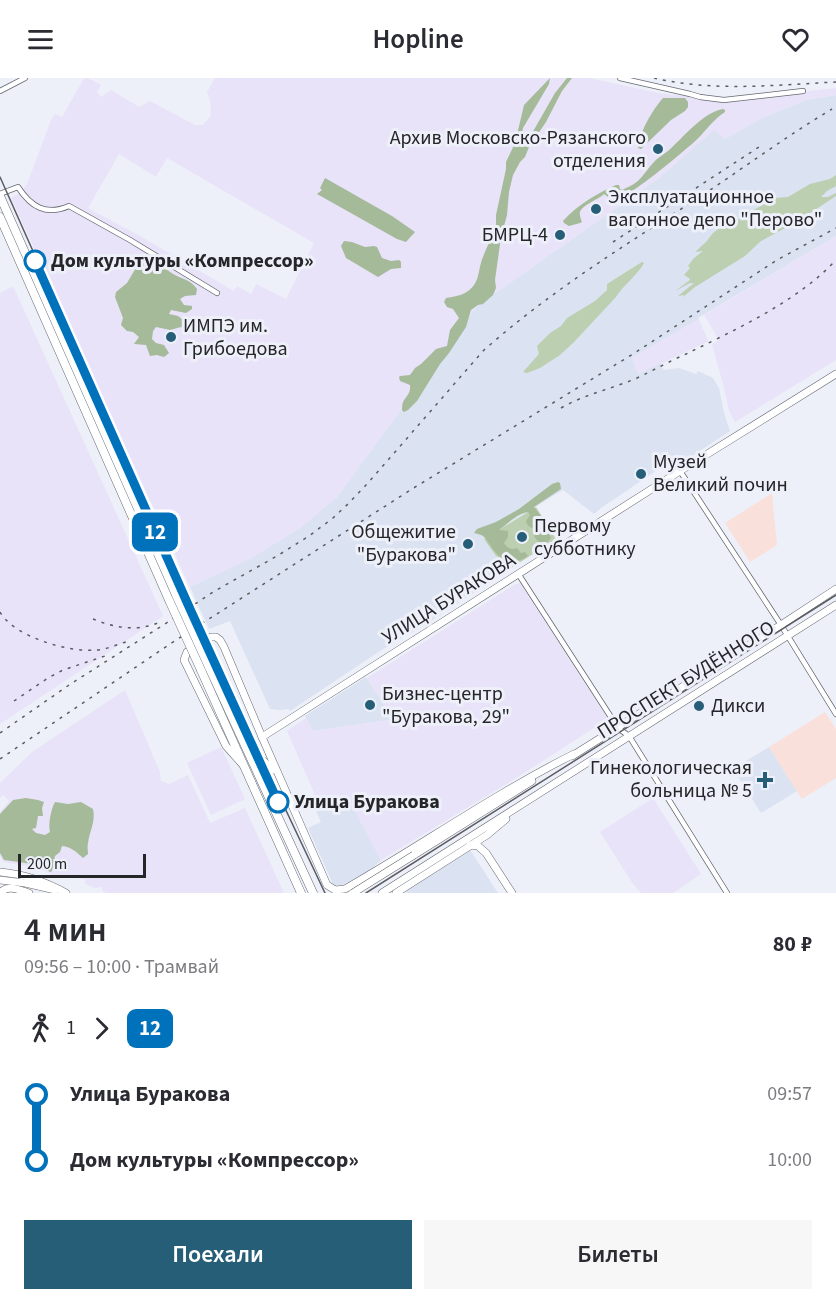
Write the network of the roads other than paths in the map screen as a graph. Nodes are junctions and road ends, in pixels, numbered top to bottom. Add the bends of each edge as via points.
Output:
1 (25, 78) edge
2 (620, 78) edge
3 (0, 91) edge
4 (803, 92) dead end
5 (0, 195) edge
6 (0, 217) edge
7 (0, 232) edge
8 (9, 237) junction
9 (217, 292) dead end
10 (836, 374) edge
11 (680, 471) junction
12 (519, 574) junction
13 (836, 589) edge
14 (173, 598) junction
15 (836, 605) edge
16 (781, 625) junction
17 (787, 636) junction
18 (204, 668) junction
19 (836, 714) edge
20 (618, 728) junction
21 (241, 736) junction
22 (629, 736) junction
23 (262, 737) junction
24 (574, 754) junction
25 (243, 765) junction
26 (280, 779) junction
27 (495, 825) junction
28 (487, 835) junction
29 (470, 845) junction
30 (491, 860) junction
31 (0, 872) edge
32 (365, 877) junction
33 (0, 880) edge
34 (327, 885) junction
35 (0, 893) edge
36 (29, 893) edge
37 (65, 893) edge
38 (301, 893) edge
39 (313, 893) edge
40 (331, 893) edge
41 (353, 893) edge
42 (361, 893) edge
43 (382, 893) edge
44 (396, 893) edge
45 (512, 893) edge
46 (727, 893) edge

1 - 3 street
2 - 4 street via 724,100
5 - 9 street via 18,187 42,210 69,206
5 - 14 main road
6 - 8 main road
7 - 8 street
8 - 14 main road
10 - 11 main road, УЛИЦА БУРАКОВА
11 - 12 main road, УЛИЦА БУРАКОВА
11 - 16 street
12 - 20 street
12 - 23 main road, УЛИЦА БУРАКОВА
13 - 16 main road, ПРОСПЕКТ БУДЁННОГО
14 - 18 main road, bridge
15 - 17 main road, ПРОСПЕКТ БУДЁННОГО
16 - 17 street
16 - 20 main road, ПРОСПЕКТ БУДЁННОГО
17 - 19 street
17 - 22 main road, ПРОСПЕКТ БУДЁННОГО
18 - 21 main road
18 - 25 main road
20 - 22 street
20 - 24 main road, ПРОСПЕКТ БУДЁННОГО
21 - 26 main road
21 - 39 main road
22 - 27 main road, ПРОСПЕКТ БУДЁННОГО
22 - 46 street
23 - 25 main road via 220,640 211,637 187,652 184,660 217,729
23 - 26 main road
24 - 32 main road, ПРОСПЕКТ БУДЁННОГО via 500,794
24 - 41 main road, ПРОСПЕКТ БУДЁННОГО, bridge
25 - 38 main road
26 - 34 main road
27 - 28 main road, ПРОСПЕКТ БУДЁННОГО
27 - 43 main road, ПРОСПЕКТ БУДЁННОГО
28 - 29 main road, ПРОСПЕКТ БУДЁННОГО
28 - 30 main road via 485,845
29 - 30 main road via 481,848
29 - 44 main road, ПРОСПЕКТ БУДЁННОГО
30 - 45 main road
31 - 37 main road via 50,884
32 - 34 main road, ПРОСПЕКТ БУДЁННОГО via 339,891
32 - 42 main road
33 - 37 main road
34 - 40 street
35 - 36 main road via 12,888

